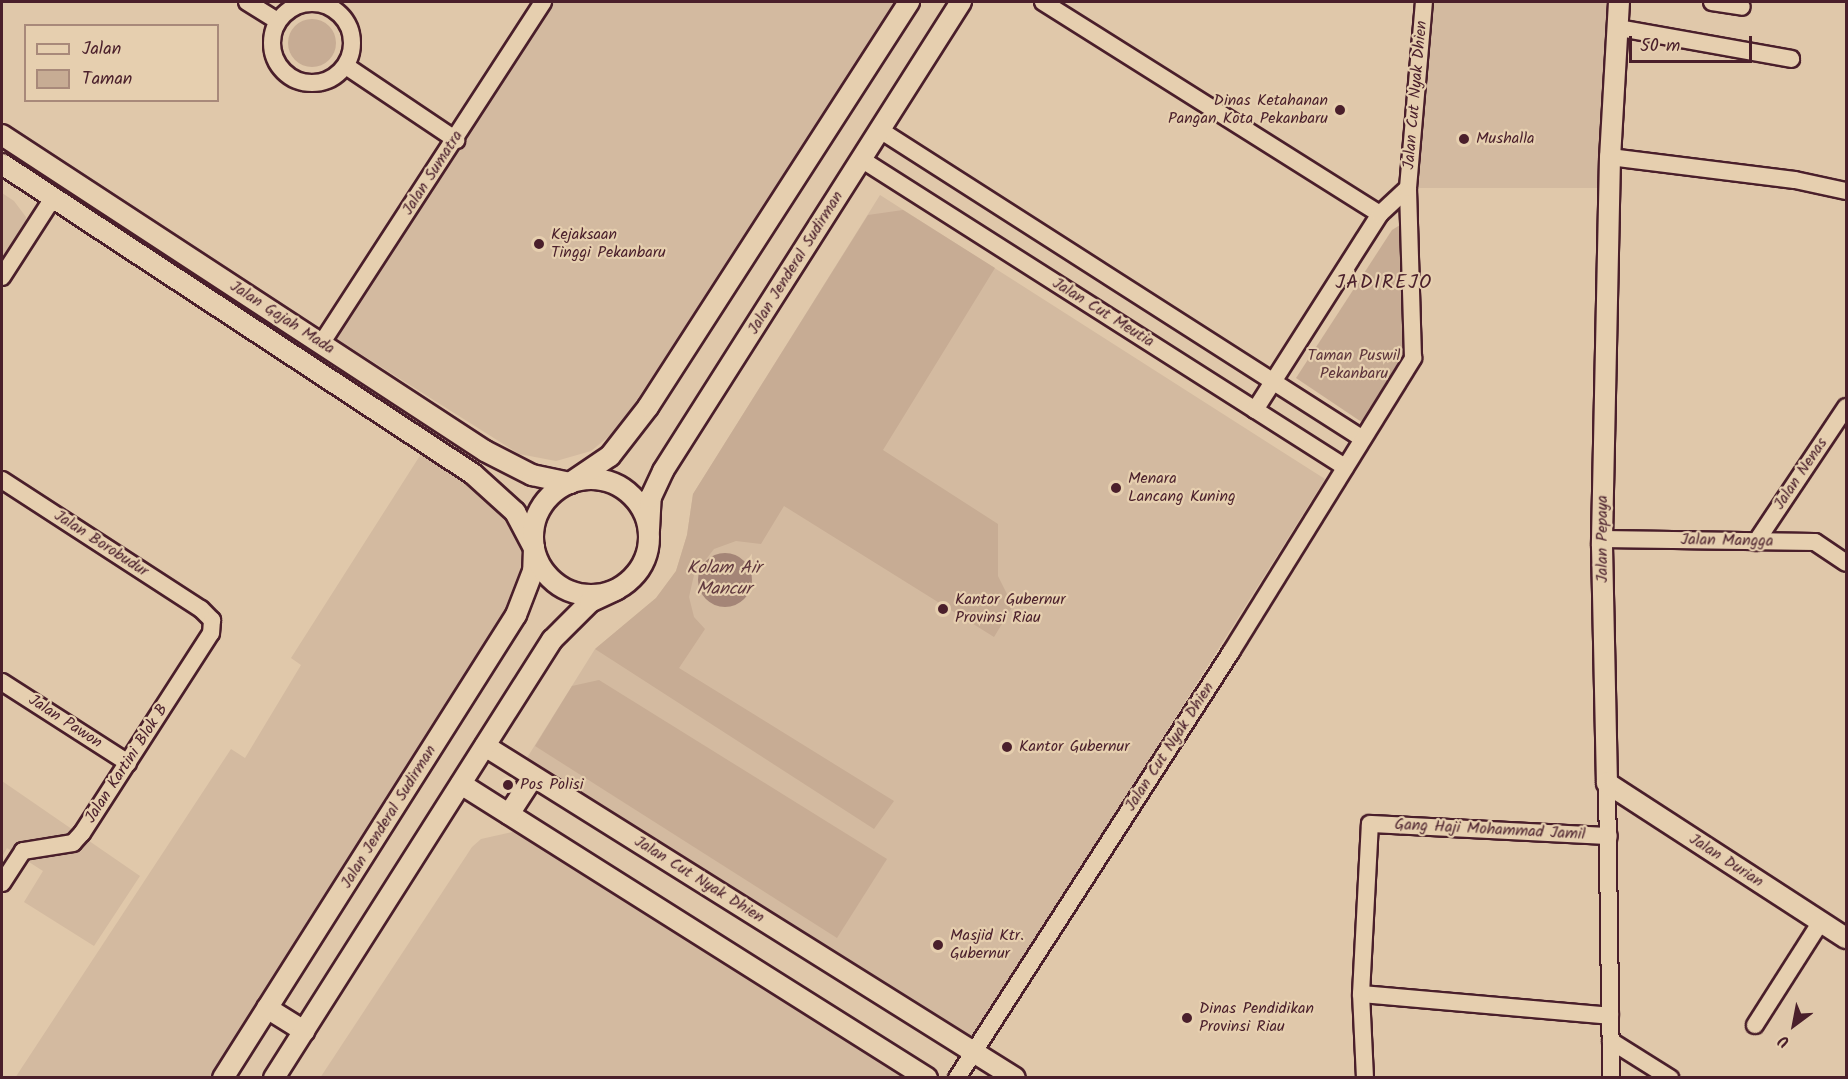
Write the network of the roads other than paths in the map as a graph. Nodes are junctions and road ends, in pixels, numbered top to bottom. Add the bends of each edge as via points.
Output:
1 (247, 2) edge
2 (543, 2) edge
3 (909, 2) edge
4 (961, 2) edge
5 (1043, 2) edge
6 (1424, 2) edge
7 (1619, 2) edge
8 (1712, 2) edge
9 (1742, 7) dead end
10 (278, 21) junction
11 (1618, 28) junction
12 (1791, 59) dead end
13 (346, 66) junction
14 (880, 130) junction
15 (2, 135) edge
16 (456, 140) junction
17 (1610, 157) junction
18 (861, 159) junction
19 (2, 164) edge
20 (66, 177) junction
21 (1408, 188) junction
22 (1846, 191) edge
23 (53, 198) junction
24 (1380, 214) junction
25 (2, 277) edge
26 (245, 294) junction
27 (232, 315) junction
28 (321, 344) junction
29 (1272, 382) junction
30 (1846, 407) edge
31 (1255, 410) junction
32 (1363, 439) junction
33 (1346, 467) junction
34 (2, 480) edge
35 (570, 483) junction
36 (649, 530) junction
37 (1602, 539) junction
38 (1756, 542) junction
39 (534, 548) junction
40 (1846, 563) edge
41 (616, 590) junction
42 (201, 609) joint
43 (2, 682) edge
44 (485, 746) junction
45 (128, 763) junction
46 (533, 777) junction
47 (1607, 783) junction
48 (461, 784) junction
49 (509, 814) junction
50 (1609, 836) junction
51 (2, 883) edge
52 (1820, 923) junction
53 (1846, 938) edge
54 (1361, 994) junction
55 (267, 1008) junction
56 (1610, 1016) junction
57 (1755, 1025) dead end
58 (304, 1031) junction
59 (1611, 1041) junction
60 (974, 1051) junction
61 (223, 1077) edge
62 (274, 1077) edge
63 (927, 1077) edge
64 (957, 1077) edge
65 (1015, 1077) edge
66 (1365, 1077) edge
67 (1611, 1077) edge
68 (1670, 1077) edge

1 - 10 street
2 - 16 street, Jalan Sumatra
3 - 35 main road via 648,407 610,456
4 - 14 main road, Jalan Jenderal Sudirman
5 - 24 street
6 - 21 street, Jalan Cut Nyak Dhien
7 - 11 main road, Jalan Pepaya
8 - 9 street
10 - 13 street via 272,48 285,73 310,84 324,82
10 - 13 street via 286,12 310,2 334,9 351,29 352,54
11 - 12 street
11 - 17 main road, Jalan Pepaya
13 - 16 street
14 - 18 main road, Jalan Jenderal Sudirman
14 - 29 street, Jalan Cut Meutia
15 - 20 main road, Jalan Gajah Mada
16 - 28 street, Jalan Sumatra
17 - 22 street via 1795,180
17 - 37 main road, Jalan Pepaya
18 - 31 street, Jalan Cut Meutia
18 - 36 main road, Jalan Jenderal Sudirman via 663,471 651,497
19 - 23 main road, Jalan Gajah Mada
20 - 23 main road
20 - 26 main road, Jalan Gajah Mada
21 - 24 street
21 - 32 street, Jalan Cut Nyak Dhien via 1413,358
23 - 25 street
23 - 27 main road, Jalan Gajah Mada
24 - 29 street
26 - 27 main road
26 - 28 main road, Jalan Gajah Mada
27 - 39 main road, Jalan Gajah Mada via 473,474 514,512
28 - 35 main road, Jalan Gajah Mada via 515,468 546,480
29 - 31 street
29 - 32 street, Jalan Cut Meutia
30 - 38 street, Jalan Nenas
31 - 33 street, Jalan Cut Meutia
32 - 33 street, Jalan Cut Nyak Dhien
33 - 60 street, Jalan Cut Nyak Dhien
34 - 42 street, Jalan Borobudur
35 - 36 main road via 603,481 621,488 635,500
35 - 39 main road via 540,508 533,533
36 - 41 main road via 639,571
37 - 38 street, Jalan Mangga
37 - 47 main road, Jalan Pepaya
38 - 40 street, Jalan Mangga via 1815,542
39 - 41 main road via 547,575 559,585 587,595
39 - 55 main road, Jalan Jenderal Sudirman via 533,572 516,615
41 - 44 main road via 590,603 552,640
42 - 45 street, Jalan Kartini Blok B via 212,620 211,633
43 - 45 street, Jalan Pawon
44 - 46 main road, Jalan Cut Nyak Dhien
44 - 48 main road
45 - 51 street, Jalan Kartini Blok B via 73,843 23,851
46 - 49 main road
46 - 60 main road, Jalan Cut Nyak Dhien
47 - 50 street, Jalan Pepaya
47 - 52 main road, Jalan Durian
48 - 49 main road
48 - 58 main road
49 - 63 main road
50 - 54 street, Gang Haji Mohammad Jamil via 1370,824
50 - 56 street, Jalan Pepaya
52 - 53 main road, Jalan Durian
52 - 57 street
54 - 56 street
54 - 66 street
55 - 58 main road
55 - 61 main road, Jalan Jenderal Sudirman
56 - 59 street, Jalan Pepaya
58 - 62 main road
59 - 67 street, Jalan Pepaya
59 - 68 street
60 - 64 street, Jalan Cut Nyak Dhien
60 - 65 main road, Jalan Cut Nyak Dhien

